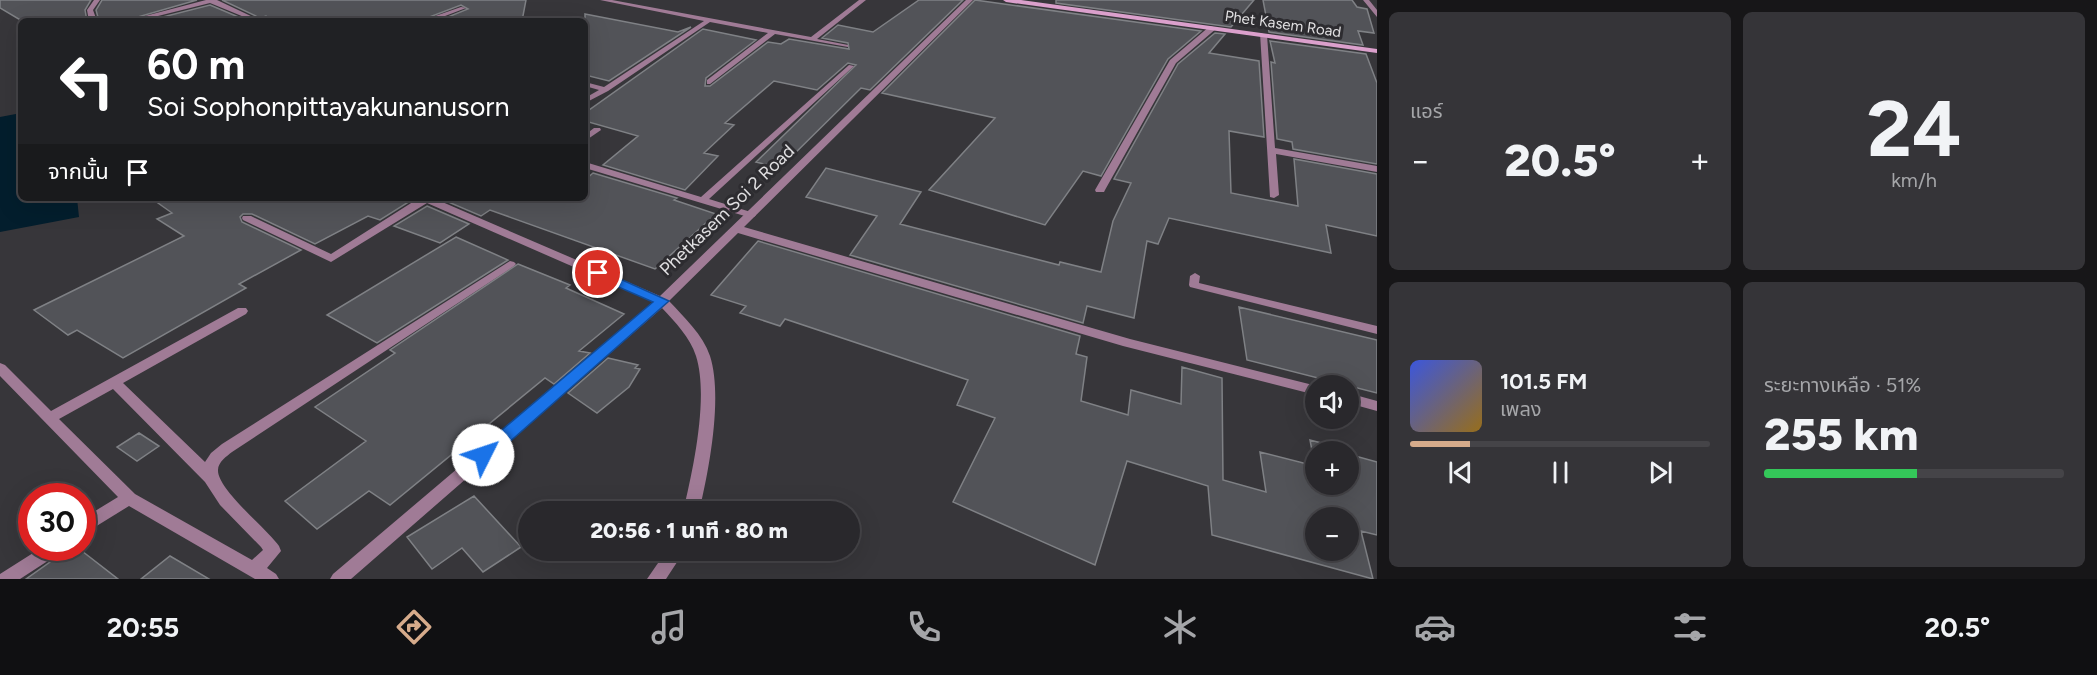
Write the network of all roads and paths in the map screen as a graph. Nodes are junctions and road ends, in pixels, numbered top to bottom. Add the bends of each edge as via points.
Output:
1 (97, 0) edge
2 (212, 0) edge
3 (603, 0) edge
4 (863, 0) edge
5 (970, 0) edge
6 (1006, 0) edge
7 (1063, 0) edge
8 (1366, 0) edge
9 (463, 8) dead end
10 (1377, 15) edge
11 (92, 18) edge
12 (142, 18) edge
13 (251, 18) dead end
14 (434, 18) edge
15 (709, 20) junction
16 (1213, 28) junction
17 (774, 32) junction
18 (1263, 35) junction
19 (813, 39) junction
20 (1377, 43) edge
21 (846, 46) dead end
22 (1377, 51) edge
23 (851, 66) dead end
24 (710, 82) dead end
25 (588, 85) edge
26 (604, 89) junction
27 (588, 99) edge
28 (597, 130) dead end
29 (588, 137) edge
30 (1272, 150) junction
31 (588, 166) edge
32 (1377, 169) edge
33 (1100, 190) dead end
34 (1274, 195) dead end
35 (703, 200) junction
36 (422, 201) edge
37 (434, 201) edge
38 (752, 214) junction
39 (247, 218) dead end
40 (738, 229) junction
41 (510, 264) dead end
42 (1195, 276) dead end
43 (662, 301) junction
44 (242, 311) dead end
45 (1377, 330) edge
46 (0, 368) edge
47 (114, 382) junction
48 (1305, 387) edge
49 (1359, 401) edge
50 (1377, 406) edge
51 (49, 418) junction
52 (211, 478) junction
53 (129, 498) junction
54 (694, 501) edge
55 (96, 519) edge
56 (34, 561) edge
57 (669, 561) edge
58 (254, 570) junction
59 (6, 579) edge
60 (270, 579) edge
61 (339, 579) edge
62 (656, 579) edge

1 - 11 street via 90,10
2 - 12 street
2 - 13 street
3 - 15 lane
4 - 19 lane
5 - 38 street, Phetkasem Soi 2 Road
6 - 16 main road, Phet Kasem Road
7 - 20 main road, Phet Kasem Road
8 - 10 street
9 - 14 street
15 - 17 lane
15 - 26 lane
16 - 18 main road, Phet Kasem Road
16 - 33 street via 1173,62
17 - 19 lane
17 - 24 lane
18 - 22 main road, Phet Kasem Road
18 - 30 street
19 - 21 lane
23 - 35 lane
25 - 26 lane
26 - 27 lane
28 - 29 lane
30 - 32 street
30 - 34 street
31 - 35 lane
35 - 38 lane
36 - 39 street via 332,259
37 - 43 street
38 - 40 street, Phetkasem Soi 2 Road
40 - 43 street, Phetkasem Soi 2 Road
40 - 48 street via 1128,343
41 - 52 street via 227,448 212,462
42 - 45 lane via 1194,285
43 - 54 street via 690,332 704,358 707,409
43 - 61 street, Phetkasem Soi 2 Road
44 - 47 street
46 - 51 street
47 - 51 street
47 - 52 street
49 - 50 street
51 - 53 street
52 - 58 street via 273,551
53 - 55 street
53 - 58 street
56 - 59 street
57 - 62 street
58 - 60 street

